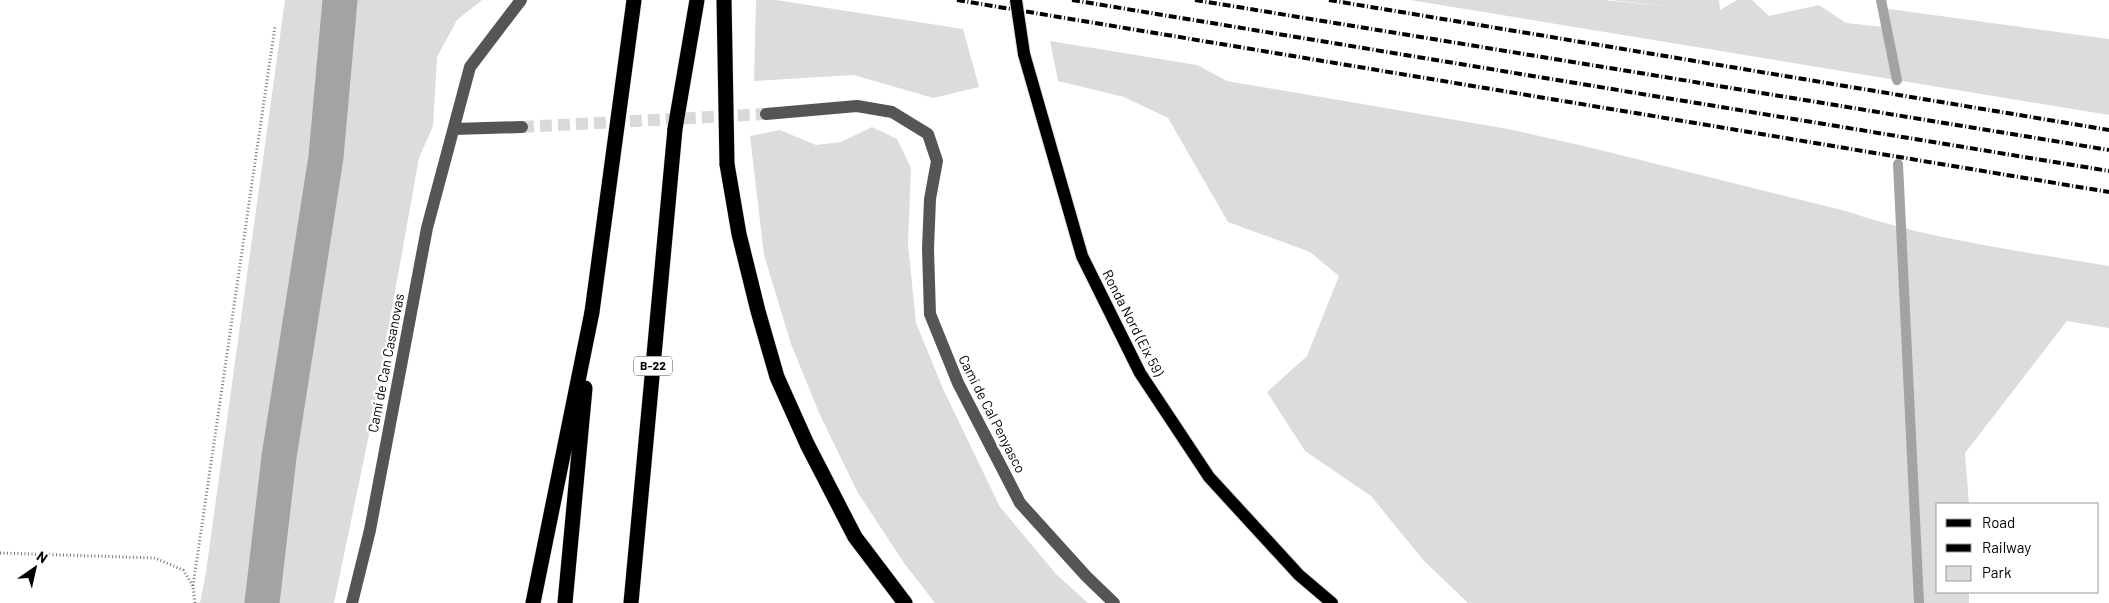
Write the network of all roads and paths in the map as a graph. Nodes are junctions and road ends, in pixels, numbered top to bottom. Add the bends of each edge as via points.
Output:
1 (521, 0) edge
2 (634, 0) edge
3 (697, 0) edge
4 (724, 0) edge
5 (1016, 0) edge
6 (275, 26) dead end
7 (766, 114) tunnel mouth
8 (522, 127) tunnel mouth
9 (454, 129) junction
10 (592, 312) junction
11 (0, 553) edge
12 (193, 586) junction
13 (195, 603) edge
14 (352, 603) edge
15 (533, 603) edge
16 (565, 603) edge
17 (631, 603) edge
18 (906, 603) edge
19 (1114, 603) edge
20 (1332, 603) edge

1 - 9 street via 470,67
2 - 10 highway, bridge
3 - 17 highway, B-22, bridge via 674,129
4 - 18 highway, bridge via 727,164 739,234 777,377 855,537
5 - 20 main road, Ronda Nord (Eix 59), bridge via 1024,54 1082,256 1140,372 1209,477 1299,575
6 - 12 path
7 - 19 street, Camí de Cal Penyasco via 858,106 892,112 928,134 937,161 930,199 928,249 933,323 958,383 1020,503
8 - 9 street
9 - 14 street, Camí de Can Casanovas via 427,228 370,530
10 - 15 highway
10 - 16 highway
11 - 12 path via 155,558 183,570
12 - 13 path

